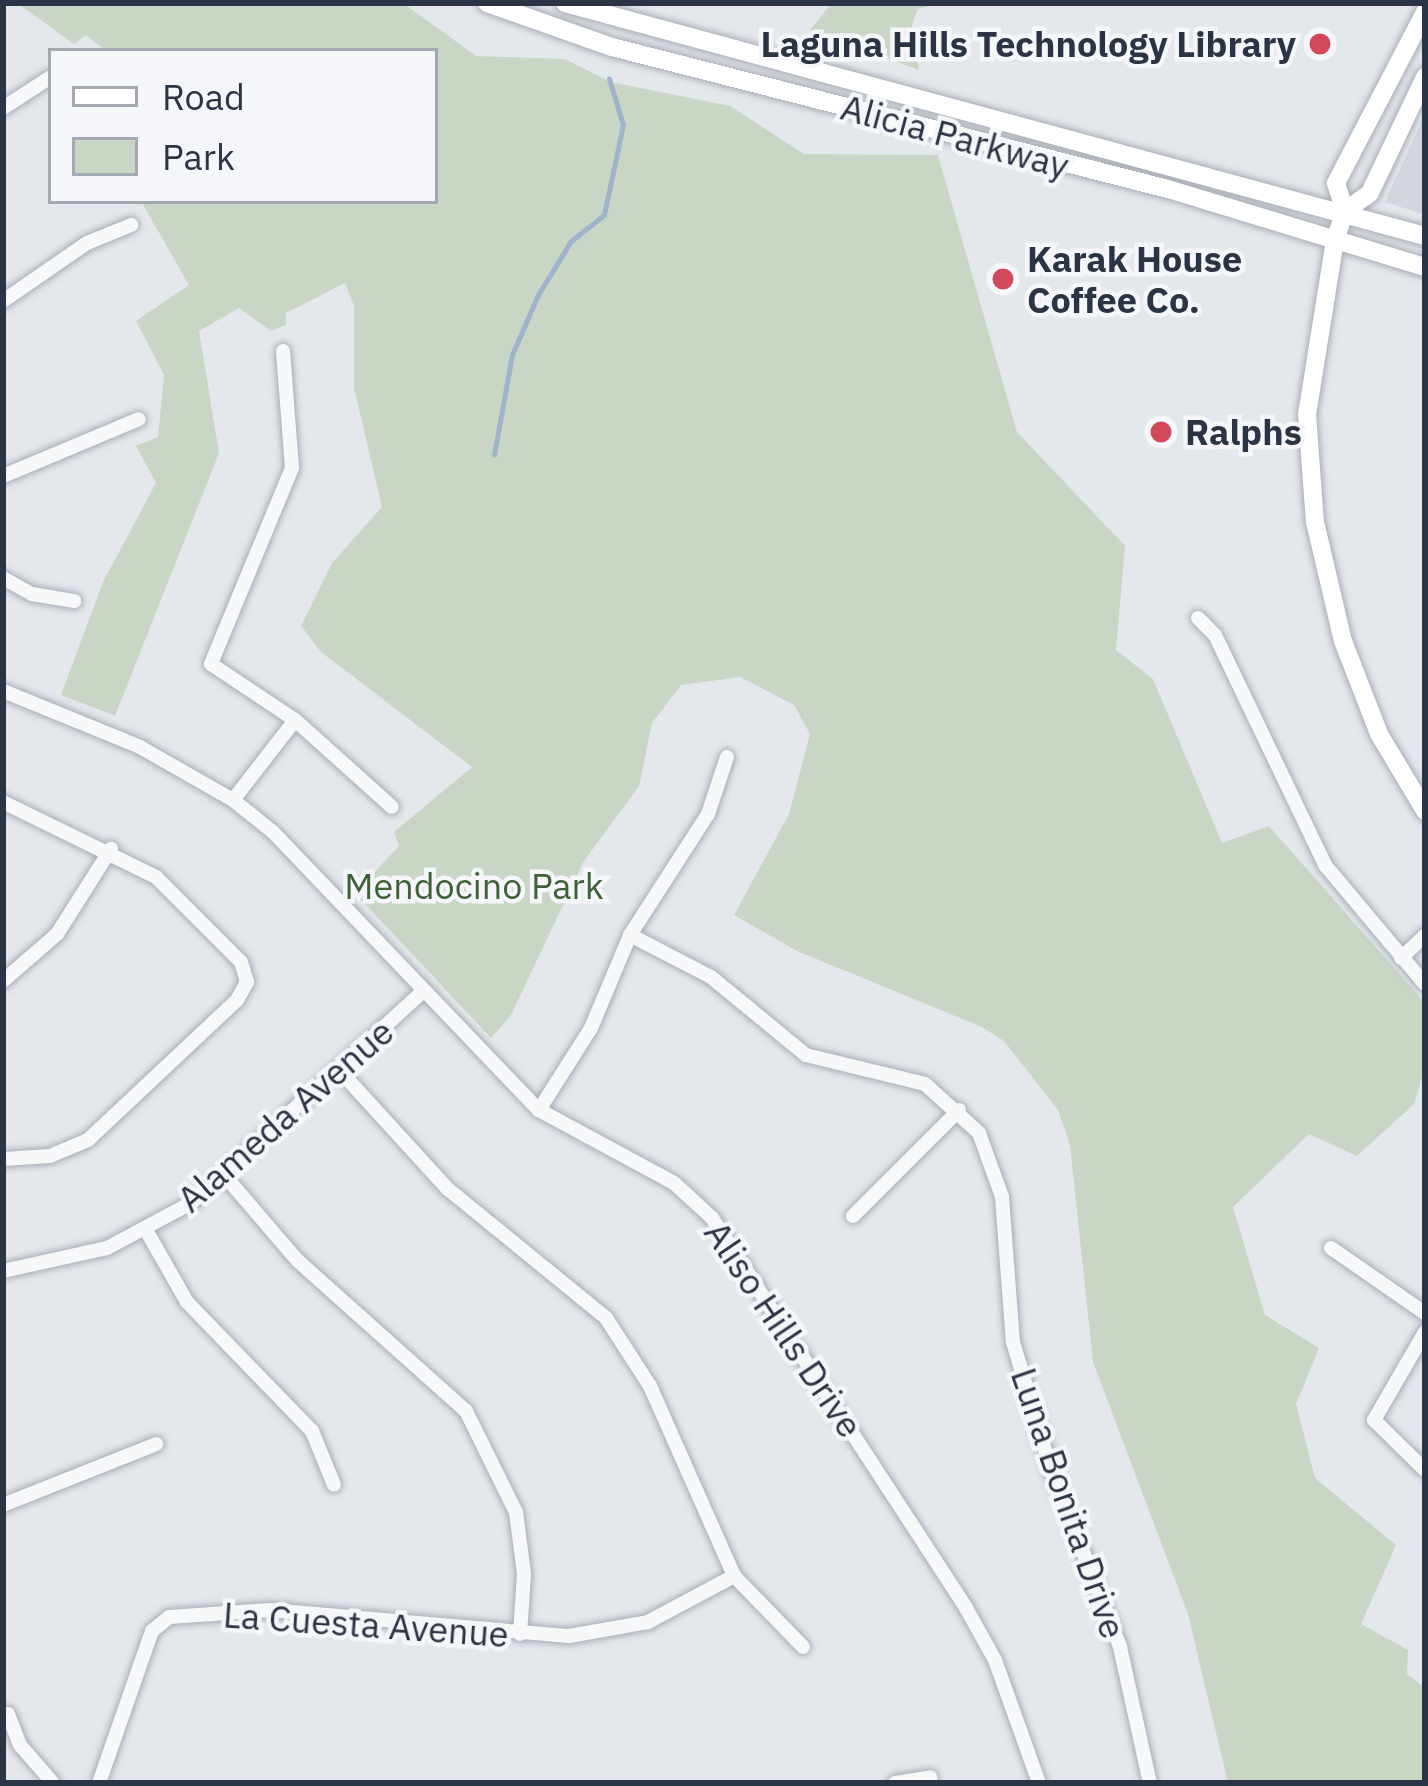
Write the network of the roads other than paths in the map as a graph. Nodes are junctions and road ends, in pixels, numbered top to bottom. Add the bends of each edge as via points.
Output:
1 (487, 3) edge
2 (565, 3) edge
3 (1425, 12) edge
4 (1425, 77) edge
5 (48, 79) edge
6 (3, 108) edge
7 (1057, 135) junction
8 (1052, 161) junction
9 (1345, 212) junction
10 (131, 225) dead end
11 (1425, 236) edge
12 (1335, 240) junction
13 (1425, 267) edge
14 (3, 301) edge
15 (283, 351) dead end
16 (140, 419) dead end
17 (3, 476) edge
18 (3, 578) edge
19 (74, 601) dead end
20 (1198, 618) dead end
21 (3, 692) edge
22 (295, 720) junction
23 (727, 758) dead end
24 (233, 800) junction
25 (3, 802) edge
26 (392, 807) dead end
27 (1425, 811) edge
28 (111, 849) junction
29 (629, 934) junction
30 (1425, 936) edge
31 (1401, 958) junction
32 (3, 981) edge
33 (1425, 984) edge
34 (423, 991) junction
35 (341, 1072) junction
36 (539, 1110) junction
37 (958, 1110) junction
38 (3, 1159) edge
39 (225, 1176) junction
40 (853, 1216) dead end
41 (146, 1229) junction
42 (1331, 1248) dead end
43 (3, 1270) edge
44 (1425, 1313) edge
45 (1425, 1332) edge
46 (156, 1444) dead end
47 (1425, 1470) edge
48 (334, 1485) dead end
49 (3, 1505) edge
50 (734, 1576) junction
51 (520, 1634) junction
52 (803, 1647) dead end
53 (8, 1714) dead end
54 (931, 1777) dead end
55 (53, 1783) edge
56 (99, 1783) edge
57 (895, 1783) edge
58 (1039, 1783) edge
59 (1150, 1783) edge

1 - 8 main road, Alicia Parkway via 612,47
2 - 7 main road, Alicia Parkway
3 - 9 main road via 1336,183
4 - 9 main road via 1370,194
5 - 6 street
7 - 8 main road
7 - 9 main road, Alicia Parkway
8 - 12 main road, Alicia Parkway
9 - 11 main road, Alicia Parkway
9 - 12 main road
10 - 14 street via 87,243
12 - 13 main road, Alicia Parkway
12 - 27 main road via 1307,415 1315,521 1362,694
15 - 22 street via 292,468 210,653 218,674
16 - 17 street
18 - 19 street via 32,594
20 - 31 street via 1215,635 1286,798 1325,865
21 - 24 street, Aliso Hills Drive via 140,747
22 - 24 street
22 - 26 street
23 - 29 street via 708,814
24 - 34 street, Aliso Hills Drive
25 - 28 street
28 - 32 street via 57,934
28 - 38 street via 193,908 241,962 247,982 88,1140 50,1156
29 - 36 street via 591,1028
29 - 37 street, Luna Bonita Drive via 710,977 806,1054 909,1078
30 - 31 street
31 - 33 street
34 - 35 street, Alameda Avenue
34 - 36 street, Aliso Hills Drive
35 - 39 street, Alameda Avenue
35 - 50 street via 448,1189 605,1318 650,1386
36 - 58 street, Aliso Hills Drive via 674,1184 742,1256 986,1642
37 - 40 street
37 - 59 street, Luna Bonita Drive via 994,1164 1013,1342 1050,1467 1120,1647
39 - 41 street, Alameda Avenue
39 - 51 street via 297,1261 430,1374 475,1426 516,1512
41 - 43 street, Alameda Avenue via 71,1259
41 - 48 street via 187,1302 312,1431
42 - 44 street
45 - 47 street via 1374,1420
46 - 49 street
50 - 51 street, La Cuesta Avenue via 648,1622 569,1636
50 - 52 street
51 - 56 street, La Cuesta Avenue via 270,1610 169,1617 152,1631
53 - 55 street via 20,1745
54 - 57 street

